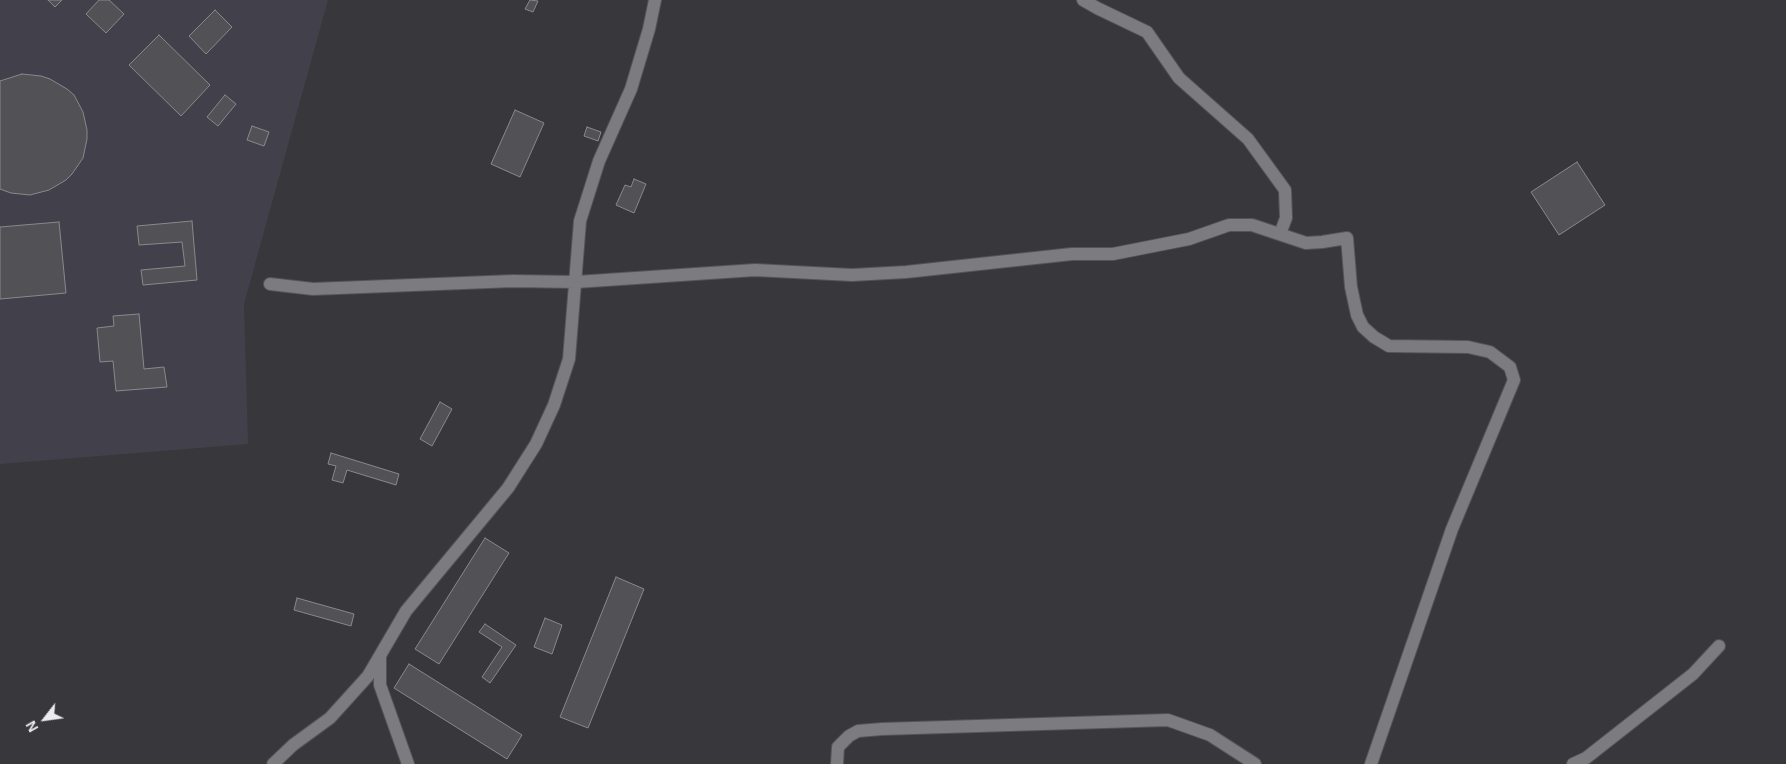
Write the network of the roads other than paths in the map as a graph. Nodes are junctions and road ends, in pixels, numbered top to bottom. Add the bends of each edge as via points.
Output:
1 (655, 0) edge
2 (1083, 0) edge
3 (1280, 234) junction
4 (576, 282) junction
5 (270, 284) dead end
6 (1718, 646) dead end
7 (380, 654) junction
8 (272, 764) edge
9 (408, 764) edge
10 (837, 764) edge
11 (1255, 764) edge
12 (1371, 764) edge
13 (1573, 764) edge

1 - 4 street via 631,89 599,161 580,221
2 - 3 street via 1147,32 1179,78 1248,139 1285,190 1286,218
3 - 4 street via 1252,225 1229,225 1189,239 1113,254 1072,254 906,272 852,275 755,270
3 - 12 street via 1306,243 1347,238 1357,315 1363,327 1374,337 1389,346 1468,346 1490,352 1510,367 1514,380 1452,529
4 - 5 street via 513,281 313,289
4 - 7 street via 570,359 536,444 508,488 406,611
6 - 13 street via 1693,674 1586,758
7 - 8 street via 368,676 330,718
7 - 9 street via 380,685
10 - 11 street via 838,747 848,736 858,732 892,728 1168,720 1210,735

